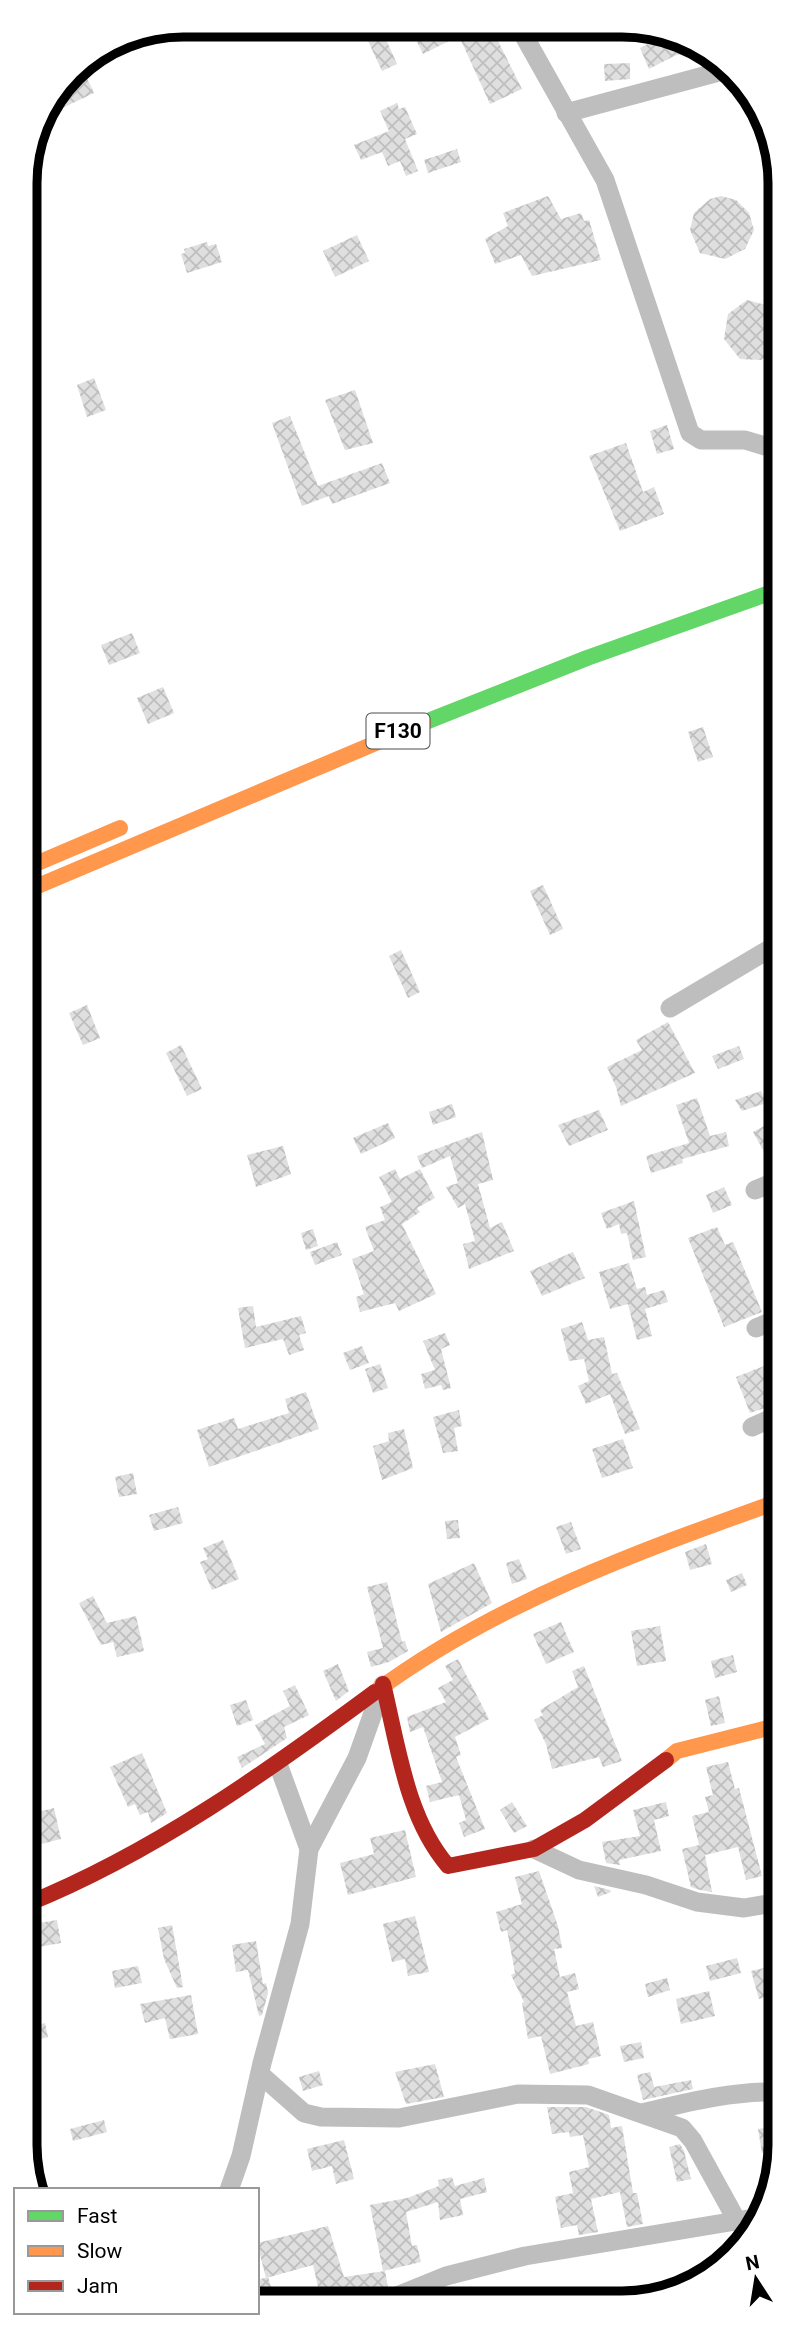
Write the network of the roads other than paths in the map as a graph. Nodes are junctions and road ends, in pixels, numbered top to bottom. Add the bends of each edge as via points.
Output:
1 (524, 37) edge
2 (717, 73) edge
3 (566, 113) junction
4 (768, 447) edge
5 (768, 593) edge
6 (140, 820) dead end
7 (37, 863) edge
8 (37, 886) edge
9 (768, 950) edge
10 (670, 1008) dead end
11 (768, 1185) edge
12 (755, 1190) dead end
13 (768, 1323) edge
14 (757, 1328) dead end
15 (768, 1420) edge
16 (752, 1427) dead end
17 (768, 1505) edge
18 (383, 1684) junction
19 (768, 1728) edge
20 (278, 1764) junction
21 (309, 1849) junction
22 (534, 1849) junction
23 (37, 1900) edge
24 (768, 1904) edge
25 (260, 2074) junction
26 (768, 2093) edge
27 (642, 2113) junction
28 (230, 2188) edge
29 (746, 2219) edge
30 (409, 2291) edge

1 - 3 street
2 - 3 street
3 - 4 street via 605,180 690,433 701,440 745,440
5 - 8 street, F130 via 685,620 416,723
6 - 7 street
9 - 10 street
11 - 12 street
13 - 14 street
15 - 16 street
17 - 18 street via 638,1552 507,1612
18 - 20 street
18 - 21 street via 357,1758
18 - 22 street via 414,1802 434,1854 448,1866
19 - 22 street via 677,1751 586,1820
20 - 21 street
20 - 23 street via 89,1879
21 - 25 street via 300,1924
22 - 24 street via 579,1870 697,1902 744,1908
25 - 27 street via 304,2113 321,2117 399,2118 518,2094 553,2092 588,2095
25 - 28 street
26 - 27 street via 721,2095
27 - 29 street via 682,2128
29 - 30 street via 525,2256 446,2276

